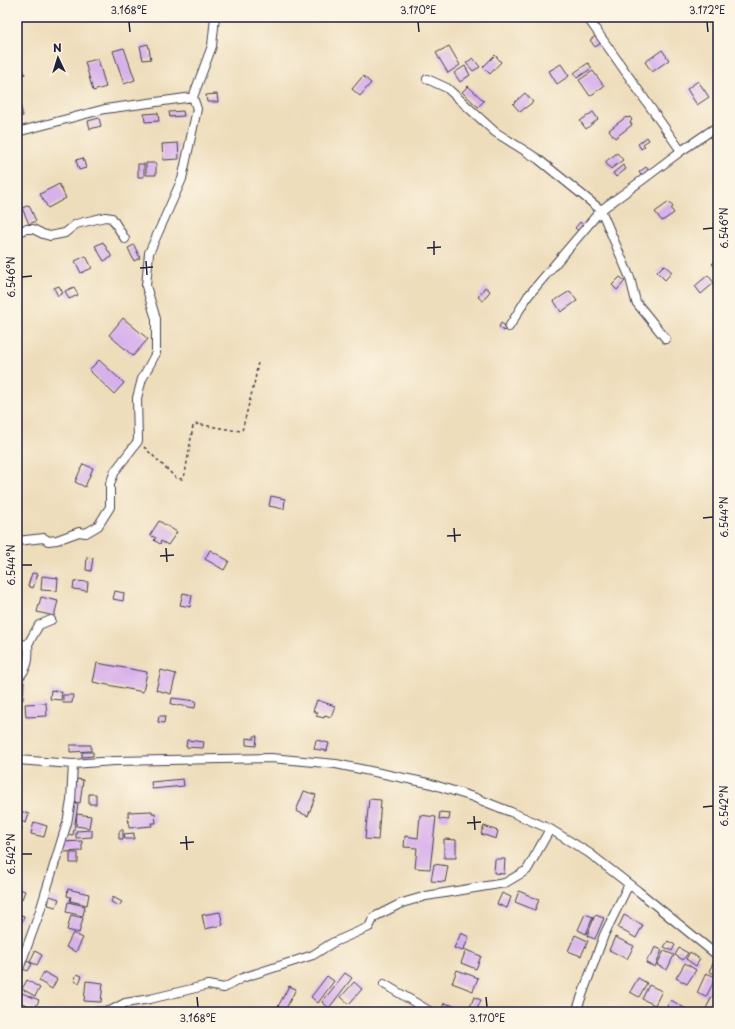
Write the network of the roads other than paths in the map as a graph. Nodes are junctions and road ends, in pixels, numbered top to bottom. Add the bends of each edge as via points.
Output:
1 (215, 17) edge
2 (587, 17) edge
3 (427, 79) dead end
4 (194, 97) junction
5 (718, 126) edge
6 (17, 132) edge
7 (681, 151) junction
8 (601, 210) junction
9 (17, 233) edge
10 (125, 239) dead end
11 (509, 326) dead end
12 (666, 339) dead end
13 (17, 541) edge
14 (51, 620) dead end
15 (17, 644) edge
16 (28, 644) junction
17 (19, 677) dead end
18 (17, 760) edge
19 (73, 764) junction
20 (550, 829) junction
21 (630, 884) junction
22 (718, 956) edge
23 (17, 974) edge
24 (384, 984) dead end
25 (92, 1012) edge
26 (431, 1012) edge
27 (576, 1012) edge

1 - 4 street via 212,46
2 - 7 street
3 - 8 street via 446,88 495,132 538,159
4 - 6 street via 105,109
4 - 13 street via 197,109 182,179 149,253 146,286 156,319 156,353 142,379 137,398 138,441 115,471 110,484 110,507 98,526 86,533 79,532 58,540 48,541 44,538
5 - 7 street
7 - 8 street
8 - 11 street via 528,296
8 - 12 street via 630,278 636,302
9 - 10 street via 33,229 50,236 65,233 76,224 105,217 112,218
14 - 16 street via 39,625
15 - 16 street
16 - 17 street via 28,662
18 - 19 street
19 - 20 street via 271,758 336,764 428,783 473,797
19 - 23 street via 67,823 40,914
20 - 21 street via 589,853
20 - 25 street via 527,870 505,883 402,902 374,918 369,927 332,943 313,955 242,978 224,988 208,986 150,1000 125,1003 110,1011
21 - 22 street
21 - 27 street via 604,935
24 - 26 street

